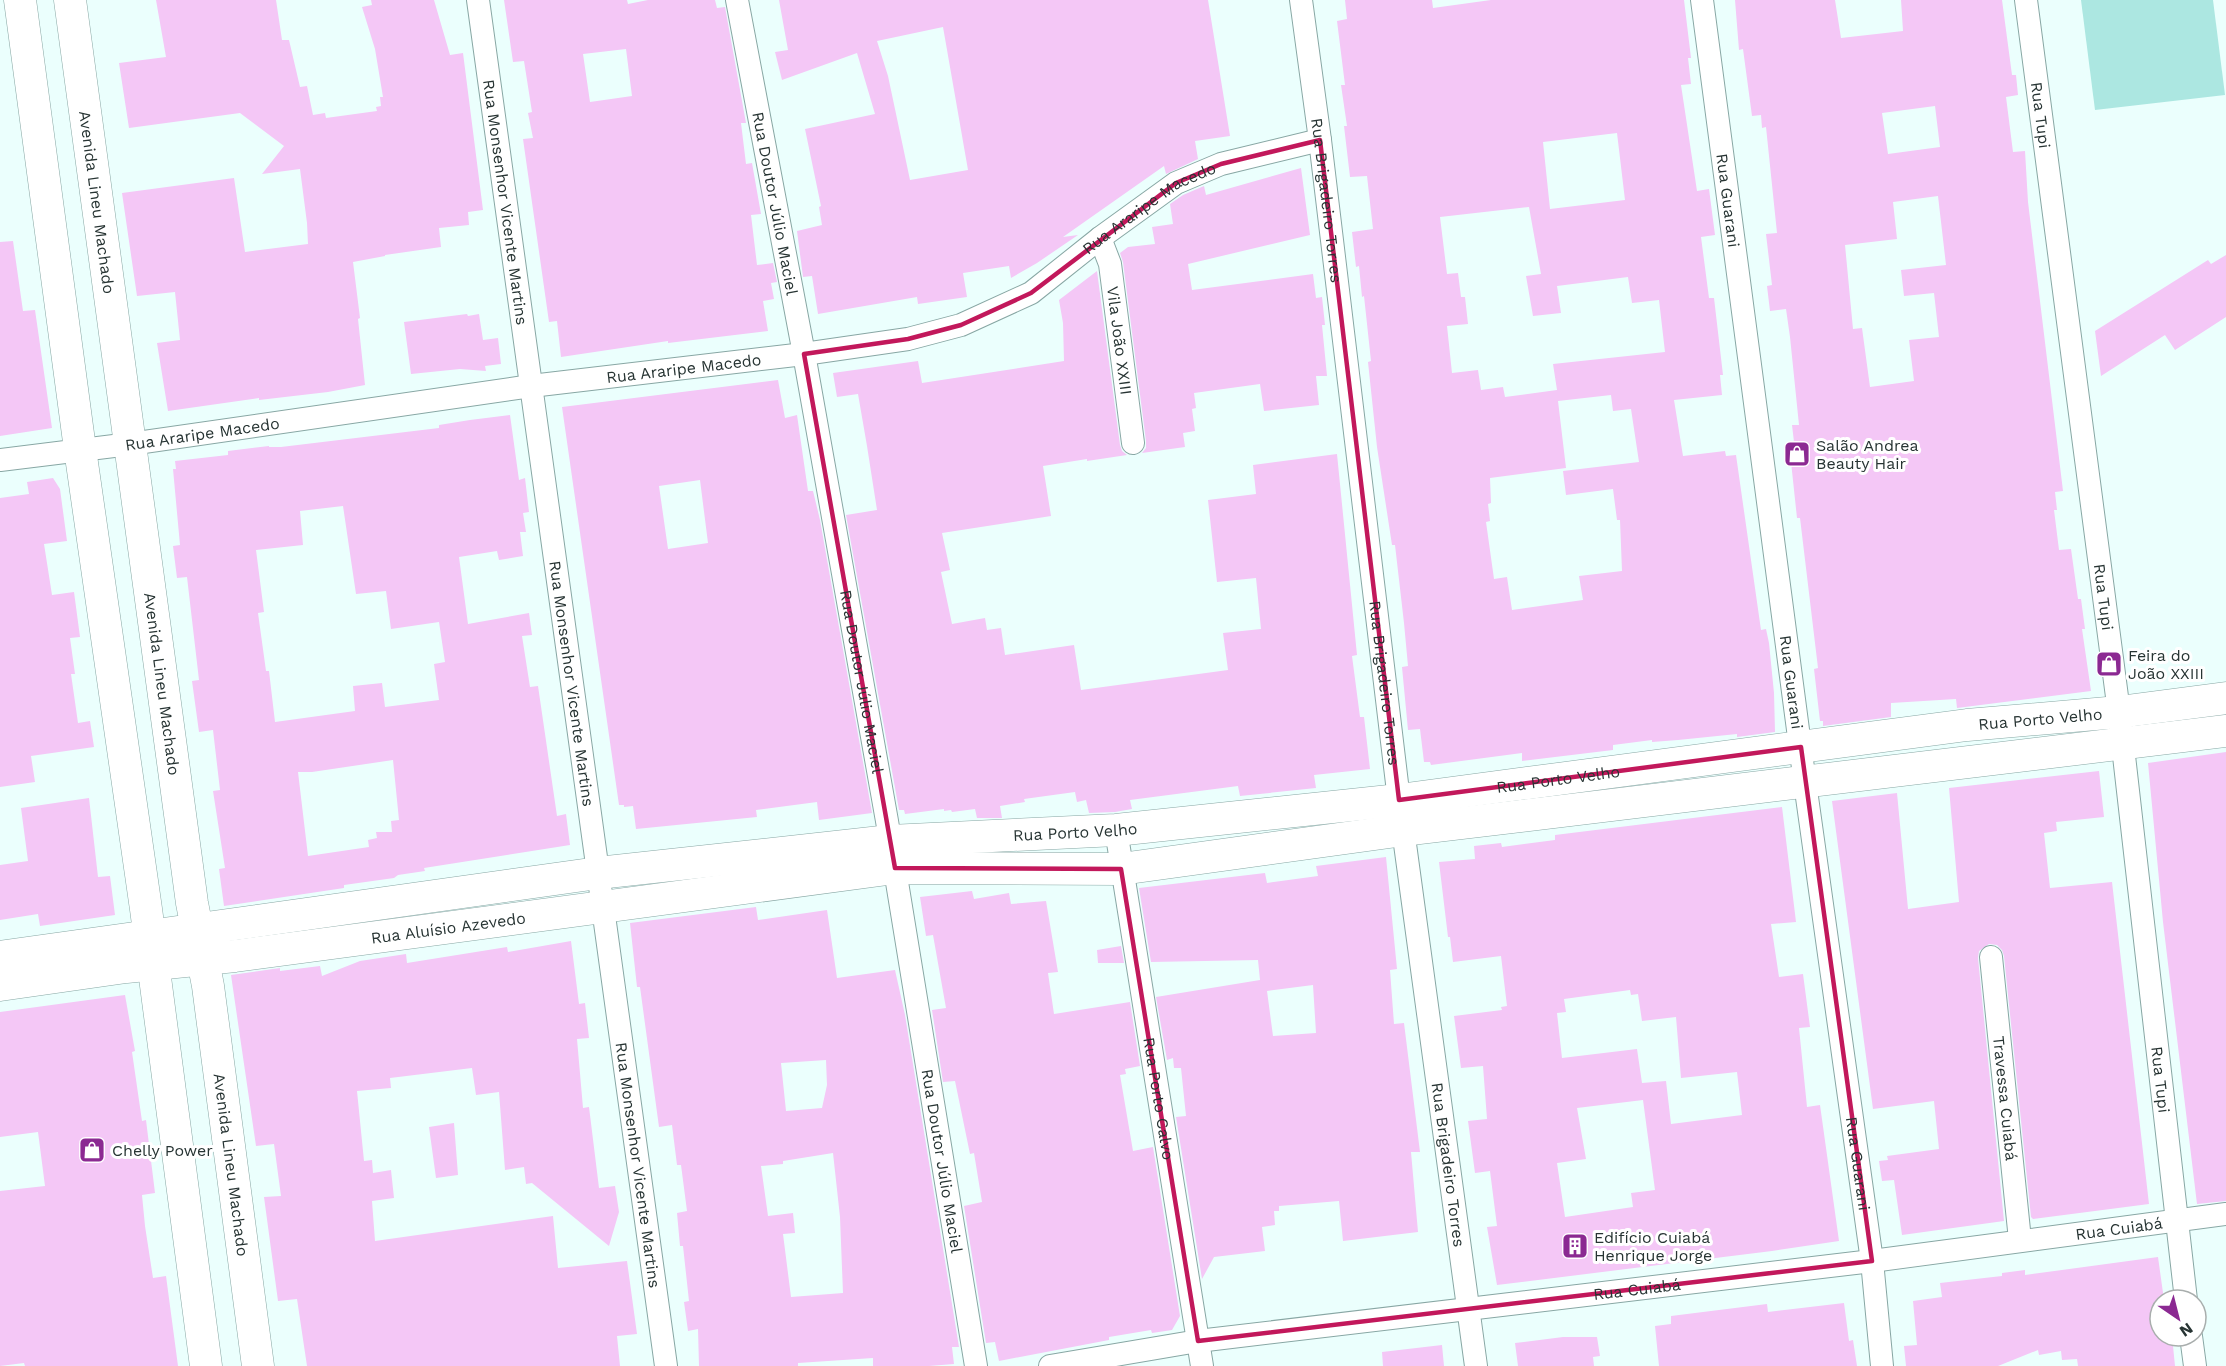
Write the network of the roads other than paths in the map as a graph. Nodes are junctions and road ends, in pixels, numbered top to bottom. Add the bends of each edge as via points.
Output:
1 (20, 0) edge
2 (70, 0) edge
3 (478, 0) edge
4 (737, 0) edge
5 (1301, 0) edge
6 (1702, 0) edge
7 (2026, 0) edge
8 (1320, 140) junction
9 (1100, 238) junction
10 (804, 354) junction
11 (531, 386) junction
12 (1132, 443) dead end
13 (130, 444) junction
14 (80, 449) junction
15 (0, 460) edge
16 (2226, 698) edge
17 (2119, 712) junction
18 (2226, 731) edge
19 (2122, 744) junction
20 (1801, 747) junction
21 (1805, 783) junction
22 (1400, 800) junction
23 (1116, 830) junction
24 (1404, 830) junction
25 (893, 854) junction
26 (1121, 869) junction
27 (598, 873) junction
28 (603, 906) junction
29 (200, 945) junction
30 (151, 951) junction
31 (0, 957) edge
32 (1991, 957) dead end
33 (0, 985) edge
34 (2226, 1214) edge
35 (2176, 1220) junction
36 (2020, 1240) junction
37 (1872, 1261) junction
38 (2184, 1288) edge
39 (1469, 1310) junction
40 (1198, 1341) junction
41 (2193, 1348) edge
42 (206, 1366) edge
43 (258, 1366) edge
44 (666, 1366) edge
45 (976, 1366) edge
46 (1050, 1366) edge
47 (1202, 1366) edge
48 (1476, 1366) edge
49 (1882, 1366) edge
50 (2195, 1366) edge

1 - 14 main road
2 - 13 main road, Avenida Lineu Machado
3 - 11 street, Rua Monsenhor Vicente Martins
4 - 10 street, Rua Doutor Júlio Maciel
5 - 8 street, Rua Brigadeiro Torres
6 - 20 street, Rua Guarani
7 - 17 street, Rua Tupi
8 - 9 street, Rua Araripe Macedo via 1221,164 1176,183
8 - 22 street, Rua Brigadeiro Torres
9 - 10 street, Rua Araripe Macedo via 1031,292 961,325 908,339
9 - 12 street, Vila João XXIII via 1110,264
10 - 11 street, Rua Araripe Macedo
10 - 25 street, Rua Doutor Júlio Maciel
11 - 13 street, Rua Araripe Macedo
11 - 27 street, Rua Monsenhor Vicente Martins
13 - 14 street, Rua Araripe Macedo
13 - 29 main road, Avenida Lineu Machado
14 - 15 street, Rua Araripe Macedo
14 - 30 main road
16 - 17 main road, Rua Porto Velho
17 - 19 street, Rua Tupi
17 - 20 main road, Rua Porto Velho via 1967,724
18 - 19 main road, Rua Porto Velho
19 - 21 main road, Rua Porto Velho
19 - 35 street, Rua Tupi
20 - 21 street, Rua Guarani
20 - 22 main road, Rua Porto Velho
21 - 24 main road, Rua Porto Velho
21 - 37 street, Rua Guarani
22 - 23 main road, Rua Porto Velho
22 - 24 street, Rua Brigadeiro Torres
23 - 25 main road, Rua Porto Velho
23 - 26 street, Rua Porto Calvo
24 - 26 main road, Rua Porto Velho
24 - 39 street, Rua Brigadeiro Torres
25 - 26 main road, Rua Porto Velho
25 - 27 main road, Rua Aluísio Azevedo
25 - 28 main road, Rua Aluísio Azevedo
25 - 45 street, Rua Doutor Júlio Maciel
26 - 40 street, Rua Porto Calvo
27 - 28 street, Rua Monsenhor Vicente Martins
27 - 29 main road, Rua Aluísio Azevedo
28 - 29 main road, Rua Aluísio Azevedo
28 - 44 street, Rua Monsenhor Vicente Martins
29 - 30 main road, Rua Aluísio Azevedo
29 - 43 main road, Avenida Lineu Machado
30 - 31 main road, Rua Aluísio Azevedo
30 - 33 main road, Rua Aluísio Azevedo
30 - 42 main road
32 - 36 street, Travessa Cuiabá
34 - 35 street, Rua Cuiabá
35 - 36 street, Rua Cuiabá
35 - 38 street, Rua Tupi
36 - 37 street, Rua Cuiabá
37 - 39 street, Rua Cuiabá
37 - 49 street, Rua Guarani
39 - 40 street, Rua Cuiabá
39 - 48 street, Rua Brigadeiro Torres
40 - 46 street, Rua Cuiabá
40 - 47 street, Rua Porto Calvo
41 - 50 street

